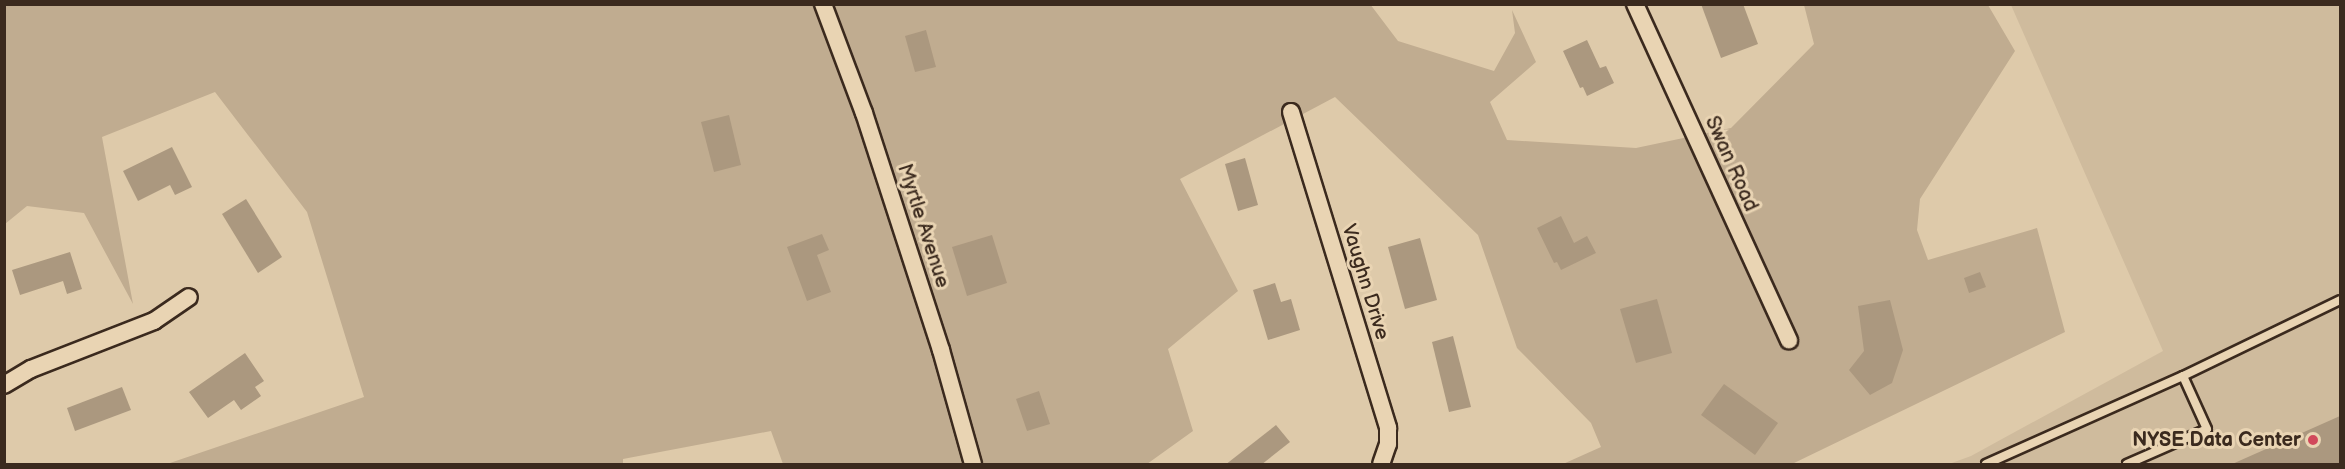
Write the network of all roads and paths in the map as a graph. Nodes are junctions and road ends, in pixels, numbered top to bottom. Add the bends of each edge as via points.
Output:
1 (823, 4) edge
2 (1635, 4) edge
3 (1291, 112) dead end
4 (189, 297) dead end
5 (2340, 300) edge
6 (1789, 340) dead end
7 (2183, 376) junction
8 (4, 385) edge
9 (973, 465) edge
10 (1381, 465) edge
11 (1986, 465) edge
12 (2127, 465) edge

1 - 9 street, Myrtle Avenue via 916,270
2 - 6 street, Swan Road
3 - 10 street, Vaughn Drive via 1388,428
4 - 8 street via 154,321 31,369
5 - 7 lane
7 - 11 lane
7 - 12 lane via 2207,429

